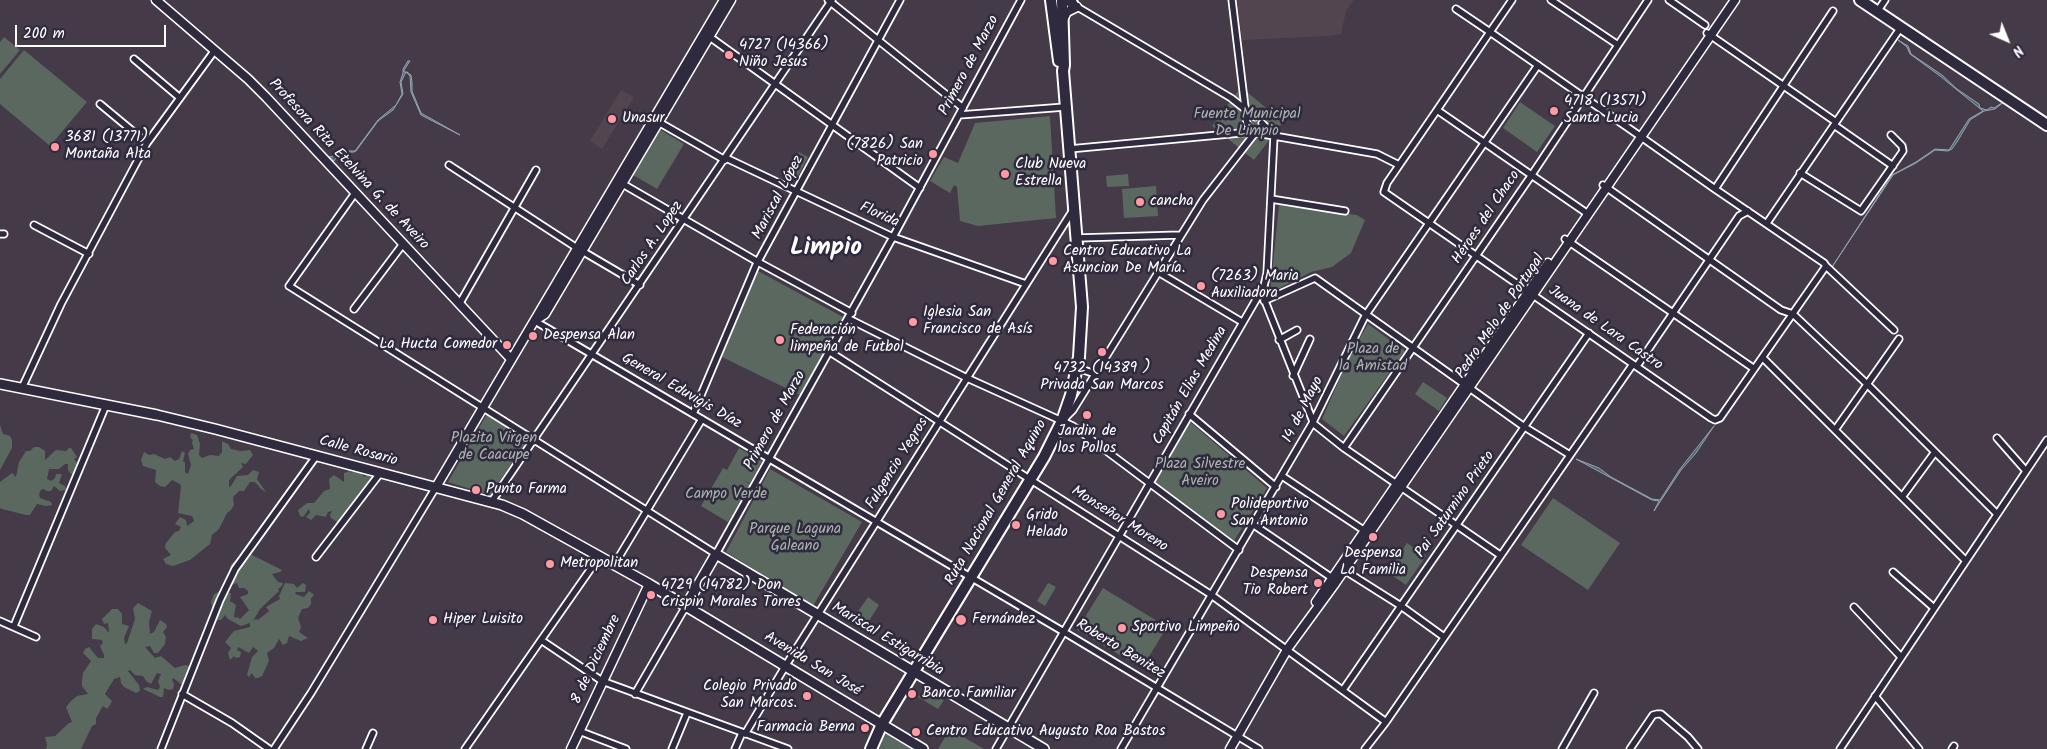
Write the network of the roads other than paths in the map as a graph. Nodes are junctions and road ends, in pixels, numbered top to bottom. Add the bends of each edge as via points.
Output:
1 (156, 0) edge
2 (724, 0) edge
3 (731, 0) edge
4 (900, 0) edge
5 (1022, 0) edge
6 (1232, 0) edge
7 (1512, 0) edge
8 (1552, 0) edge
9 (1648, 0) edge
10 (1669, 0) edge
11 (1730, 0) edge
12 (1735, 0) edge
13 (1860, 0) edge
14 (1885, 0) edge
15 (830, 1) edge
16 (1049, 1) edge
17 (1071, 3) edge
18 (1456, 9) dead end
19 (1833, 11) dead end
20 (1877, 12) junction
21 (1063, 20) junction
22 (1902, 27) junction
23 (1708, 31) junction
24 (1490, 32) junction
25 (707, 35) junction
26 (878, 40) junction
27 (1618, 45) junction
28 (215, 50) junction
29 (134, 60) dead end
30 (1538, 65) junction
31 (1063, 71) junction
32 (776, 84) junction
33 (1783, 86) junction
34 (1584, 97) junction
35 (180, 98) junction
36 (100, 104) dead end
37 (1065, 107) junction
38 (963, 108) junction
39 (1245, 108) junction
40 (1437, 110) junction
41 (959, 115) junction
42 (1255, 117) junction
43 (657, 121) junction
44 (1835, 123) junction
45 (832, 124) junction
46 (1246, 124) junction
47 (1262, 124) junction
48 (2047, 125) edge
49 (1254, 133) junction
50 (1639, 135) junction
51 (1891, 135) dead end
52 (1274, 136) junction
53 (147, 143) junction
54 (1484, 143) junction
55 (1069, 149) junction
56 (726, 159) junction
57 (449, 165) dead end
58 (1400, 165) junction
59 (1893, 166) junction
60 (536, 170) dead end
61 (1800, 173) junction
62 (1531, 176) junction
63 (619, 182) junction
64 (1604, 186) junction
65 (920, 188) junction
66 (1715, 188) junction
67 (796, 192) junction
68 (355, 193) junction
69 (1271, 199) junction
70 (515, 208) junction
71 (1074, 208) junction
72 (1346, 211) dead end
73 (1748, 211) junction
74 (1586, 213) junction
75 (685, 220) junction
76 (1767, 223) junction
77 (34, 224) dead end
78 (1428, 224) junction
79 (1180, 236) junction
80 (894, 237) junction
81 (1077, 238) junction
82 (1567, 241) junction
83 (403, 244) junction
84 (580, 250) junction
85 (89, 254) junction
86 (1476, 257) junction
87 (1709, 260) junction
88 (758, 262) junction
89 (1826, 266) junction
90 (1158, 272) junction
91 (1026, 284) junction
92 (640, 285) junction
93 (1260, 292) junction
94 (1531, 293) junction
95 (1264, 301) junction
96 (460, 303) junction
97 (354, 309) dead end
98 (1673, 313) junction
99 (1366, 314) junction
100 (1793, 314) junction
101 (850, 316) junction
102 (536, 320) junction
103 (1242, 322) junction
104 (1297, 330) dead end
105 (1894, 330) dead end
106 (1589, 333) junction
107 (1310, 338) dead end
108 (1899, 339) dead end
109 (1279, 340) junction
110 (1413, 346) junction
111 (830, 352) junction
112 (592, 354) junction
113 (1763, 358) junction
114 (511, 359) junction
115 (1635, 365) junction
116 (1078, 368) junction
117 (1753, 368) junction
118 (1095, 374) junction
119 (1293, 376) junction
120 (967, 378) junction
121 (0, 384) edge
122 (1867, 384) junction
123 (1467, 386) junction
124 (22, 388) junction
125 (106, 405) junction
126 (483, 408) junction
127 (693, 414) junction
128 (1188, 414) junction
129 (702, 419) junction
130 (940, 421) junction
131 (1062, 421) junction
132 (1313, 422) junction
133 (1525, 427) junction
134 (1835, 430) junction
135 (534, 438) junction
136 (1997, 438) dead end
137 (2047, 440) edge
138 (1344, 448) junction
139 (1935, 452) junction
140 (317, 455) junction
141 (1570, 455) junction
142 (771, 459) junction
143 (2026, 471) junction
144 (381, 472) junction
145 (1282, 476) junction
146 (1031, 480) junction
147 (1149, 483) junction
148 (1398, 486) junction
149 (436, 487) junction
150 (1276, 487) junction
151 (1902, 497) junction
152 (492, 501) junction
153 (647, 511) junction
154 (1997, 514) junction
155 (876, 521) junction
156 (1254, 525) junction
157 (1458, 526) junction
158 (1367, 532) junction
159 (1119, 535) junction
160 (1239, 550) junction
161 (716, 554) junction
162 (1500, 555) junction
163 (316, 556) dead end
164 (600, 557) junction
165 (1966, 561) junction
166 (614, 565) junction
167 (1344, 570) junction
168 (1893, 572) dead end
169 (970, 576) junction
170 (1334, 579) junction
171 (649, 584) junction
172 (1213, 596) junction
173 (686, 606) junction
174 (1401, 606) junction
175 (1854, 607) dead end
176 (1934, 608) junction
177 (818, 614) junction
178 (0, 621) edge
179 (14, 626) junction
180 (1064, 632) junction
181 (1444, 637) junction
182 (36, 638) dead end
183 (541, 640) junction
184 (1288, 649) junction
185 (1902, 657) junction
186 (786, 665) junction
187 (914, 671) junction
188 (602, 681) junction
189 (1157, 687) junction
190 (1343, 690) junction
191 (1594, 693) dead end
192 (182, 694) junction
193 (635, 694) junction
194 (1875, 696) junction
195 (688, 713) junction
196 (1386, 722) junction
197 (882, 724) junction
198 (1010, 727) junction
199 (578, 731) junction
200 (373, 733) dead end
201 (743, 734) junction
202 (1238, 736) junction
203 (161, 749) edge
204 (269, 749) edge
205 (274, 749) edge
206 (366, 749) edge
207 (466, 749) edge
208 (570, 749) edge
209 (626, 749) edge
210 (672, 749) edge
211 (735, 749) edge
212 (788, 749) edge
213 (871, 749) edge
214 (923, 749) edge
215 (996, 749) edge
216 (1044, 749) edge
217 (1122, 749) edge
218 (1230, 749) edge
219 (1259, 749) edge
220 (1365, 749) edge
221 (1562, 749) edge
222 (1630, 749) edge
223 (1698, 749) edge
224 (1840, 749) edge
225 (1919, 749) edge

1 - 28 street, Profesora Rita Etelvina G. de Aveiro
2 - 25 street
3 - 25 street
4 - 26 street, Mariscal López
5 - 38 street, Primero de Marzo
6 - 39 street
7 - 24 street
8 - 27 street
9 - 27 street, Héroes del Chaco
10 - 23 street
11 - 23 street, Pedro Melo de Portugal
12 - 23 street, Pedro Melo de Portugal
13 - 20 highway
14 - 20 street
15 - 26 street
15 - 32 street, Carlos A. Lopez
16 - 31 highway, Ruta Nacional General Aquino
17 - 21 highway, Ruta Nacional General Aquino
17 - 21 street
17 - 39 street
18 - 24 street
19 - 33 street
20 - 22 highway
21 - 31 highway, Ruta Nacional General Aquino
22 - 44 street
22 - 48 highway
23 - 33 street
23 - 50 street, Pedro Melo de Portugal
24 - 30 street
24 - 40 street
25 - 32 street
25 - 43 street
26 - 38 street
26 - 45 street, Mariscal López
27 - 34 street, Héroes del Chaco
28 - 35 street
28 - 68 street, Profesora Rita Etelvina G. de Aveiro via 260,91
29 - 35 street
30 - 34 street
30 - 54 street, 14 de Mayo
31 - 37 highway, Ruta Nacional General Aquino
32 - 45 street
32 - 56 street, Carlos A. Lopez
33 - 44 street
33 - 66 street
34 - 50 street
34 - 62 street, Héroes del Chaco
35 - 53 street
36 - 53 street
37 - 41 street
37 - 55 highway, Ruta Nacional General Aquino
38 - 41 street, Primero de Marzo
39 - 42 street
39 - 46 street
40 - 54 street
40 - 58 street
41 - 65 street, Primero de Marzo
42 - 46 street
42 - 47 street
43 - 56 street, Florida
43 - 63 street
44 - 59 street
44 - 61 street
45 - 65 street
45 - 67 street, Mariscal López
46 - 49 street via 1247,129
47 - 49 street
47 - 52 street
49 - 52 street
49 - 55 street
49 - 79 street via 1216,181
50 - 64 street, Pedro Melo de Portugal
50 - 66 street
51 - 59 street via 1903,150
52 - 58 street via 1376,154
52 - 69 street, Capitán Elias Medina
53 - 85 street
54 - 62 street
54 - 78 street, 14 de Mayo
55 - 71 highway, Ruta Nacional General Aquino
56 - 67 street, Florida
56 - 75 street, Carlos A. Lopez
57 - 70 street
58 - 78 street, Juana de Lara Castro via 1385,187 1386,194
59 - 61 street via 1860,212
60 - 70 street
61 - 76 street
62 - 74 street
62 - 86 street, Héroes del Chaco
63 - 75 street
63 - 84 street
64 - 74 street, Pedro Melo de Portugal
64 - 87 street
65 - 80 street, Primero de Marzo
66 - 73 street
67 - 80 street, Florida
67 - 88 street, Mariscal López
68 - 83 street, Profesora Rita Etelvina G. de Aveiro
68 - 126 street via 289,286
69 - 72 street
69 - 93 street, Capitán Elias Medina via 1268,273
70 - 84 street
70 - 96 street
71 - 81 highway, Ruta Nacional General Aquino
71 - 91 street, Fulgencio Yegros
73 - 76 street
73 - 87 street via 1739,216
74 - 82 street, Pedro Melo de Portugal
75 - 88 street
75 - 92 street, Carlos A. Lopez
76 - 89 street
77 - 85 street
78 - 86 street, Juana de Lara Castro
78 - 99 street, 14 de Mayo
79 - 81 street
79 - 90 street
80 - 91 street, Florida
80 - 101 street, Primero de Marzo
81 - 116 highway, Ruta Nacional General Aquino via 1082,307
82 - 94 street, Pedro Melo de Portugal
82 - 98 street
83 - 96 street, Profesora Rita Etelvina G. de Aveiro
83 - 97 street
84 - 92 street
84 - 102 street
85 - 124 street via 50,326
86 - 94 street, Juana de Lara Castro
86 - 110 street, Héroes del Chaco
87 - 98 street
87 - 100 street via 1781,310
88 - 101 street
88 - 127 street, Mariscal López
89 - 100 street
89 - 105 street
90 - 103 street
90 - 118 street
91 - 120 street, Fulgencio Yegros
92 - 112 street, Carlos A. Lopez
93 - 95 street
93 - 103 street, Capitán Elias Medina
94 - 106 street, Juana de Lara Castro
94 - 123 street, Pedro Melo de Portugal
95 - 99 street via 1315,278
95 - 109 street
96 - 114 street, Profesora Rita Etelvina G. de Aveiro
98 - 115 street
98 - 117 street
99 - 110 street
99 - 132 street, 14 de Mayo
100 - 113 street
100 - 122 street
101 - 111 street, Primero de Marzo
101 - 120 street
102 - 112 street, General Eduvigis Díaz
102 - 114 street
103 - 128 street, Capitán Elias Medina
104 - 109 street
106 - 115 street, Juana de Lara Castro
106 - 133 street, Pai Saturnino Prieto
107 - 119 street
108 - 122 street
109 - 119 street
110 - 123 street
110 - 138 street, Héroes del Chaco
111 - 130 street, Monseñor Moreno
111 - 142 street, Primero de Marzo
112 - 127 street, General Eduvigis Díaz
112 - 135 street, Carlos A. Lopez
113 - 117 street
113 - 134 street
114 - 126 street
115 - 117 street, Juana de Lara Castro via 1715,420 1720,418
115 - 141 street
116 - 118 street
116 - 131 highway, Ruta Nacional General Aquino
118 - 131 street via 1073,410
119 - 132 street
120 - 130 street, Fulgencio Yegros
120 - 131 street
121 - 124 main road, Calle Rosario
122 - 134 street
122 - 139 street
123 - 133 street
123 - 148 street, Pedro Melo de Portugal
124 - 125 main road, Calle Rosario
125 - 140 main road, Calle Rosario
125 - 179 street
126 - 135 street
126 - 149 street
127 - 129 street, General Eduvigis Díaz
128 - 147 street, Capitán Elias Medina
128 - 150 street
129 - 142 street, General Eduvigis Díaz
129 - 153 street
130 - 146 street, Monseñor Moreno
130 - 155 street, Fulgencio Yegros
131 - 146 highway, Ruta Nacional General Aquino
131 - 147 street
132 - 138 street
132 - 145 street, 14 de Mayo
133 - 141 street
133 - 157 street, Pai Saturnino Prieto
134 - 151 street
135 - 152 street, Carlos A. Lopez
135 - 153 street
136 - 143 street
137 - 143 street
138 - 148 street
139 - 151 street
139 - 154 street
140 - 144 main road, Calle Rosario
140 - 192 street via 234,568
141 - 162 street
142 - 155 street, General Eduvigis Díaz
142 - 161 street, Primero de Marzo
143 - 154 street
144 - 149 main road, Calle Rosario
144 - 163 street
145 - 150 street, 14 de Mayo
145 - 158 street
146 - 159 street, Monseñor Moreno
146 - 169 highway, Ruta Nacional General Aquino
147 - 159 street, Capitán Elias Medina
147 - 160 street
148 - 157 street
148 - 158 street, Pedro Melo de Portugal
149 - 152 main road, Calle Rosario
149 - 205 street
150 - 156 street, 14 de Mayo
151 - 165 street
152 - 164 main road, Calle Rosario
153 - 161 street
153 - 166 street
154 - 165 street
155 - 169 street, General Eduvigis Díaz
155 - 177 street, Fulgencio Yegros
156 - 160 street, 14 de Mayo
156 - 170 street
157 - 162 street
157 - 174 street, Pai Saturnino Prieto
158 - 167 street, Pedro Melo de Portugal
158 - 170 street, Pedro Melo de Portugal
159 - 172 street, Monseñor Moreno
159 - 180 street, Capitán Elias Medina
160 - 172 street, 14 de Mayo
161 - 173 main road, Primero de Marzo
161 - 177 main road, Mariscal Estigarribia
162 - 181 street
164 - 166 main road, Calle Rosario
164 - 183 street
165 - 176 street
166 - 171 main road, Calle Rosario
167 - 170 street, Pedro Melo de Portugal
167 - 174 street
168 - 176 street
169 - 180 street, Roberto Benitez
169 - 187 highway, Ruta Nacional General Aquino
170 - 184 street, Pedro Melo de Portugal
171 - 173 main road, Calle Rosario
171 - 188 street, 8 de Diciembre
172 - 184 street, Monseñor Moreno
172 - 189 street, 14 de Mayo
173 - 186 main road, Avenida San José
173 - 193 street, Primero de Marzo
174 - 181 street
174 - 190 street, Pai Saturnino Prieto
175 - 185 street
176 - 185 street
177 - 186 street, Fulgencio Yegros
177 - 187 main road, Mariscal Estigarribia
178 - 179 street
179 - 182 street
180 - 189 street, Roberto Benitez
180 - 198 street, Capitán Elias Medina
181 - 196 street
183 - 188 street
183 - 207 street
184 - 190 street, Monseñor Moreno
184 - 202 street, Pedro Melo de Portugal
185 - 194 street
186 - 197 main road, Avenida San José
186 - 201 street, Fulgencio Yegros
187 - 197 highway, Ruta Nacional General Aquino
187 - 198 main road, Mariscal Estigarribia
188 - 193 street
188 - 199 street, 8 de Diciembre
189 - 202 street, Roberto Benitez
189 - 217 street, 14 de Mayo
190 - 196 street, Monseñor Moreno
191 - 221 street
192 - 203 street
192 - 204 street
193 - 195 street
194 - 224 street
194 - 225 street
195 - 201 street
195 - 210 street
196 - 220 street
197 - 213 highway, Ruta Nacional General Aquino
197 - 214 main road, Avenida San José
198 - 215 street, Capitán Elias Medina
198 - 216 main road, Mariscal Estigarribia
199 - 208 street, 8 de Diciembre
199 - 209 street
200 - 206 street
201 - 211 street, Fulgencio Yegros
201 - 212 street
202 - 218 street, Pedro Melo de Portugal
202 - 219 street, Roberto Benitez
222 - 223 street via 1652,716 1657,714 1662,714

